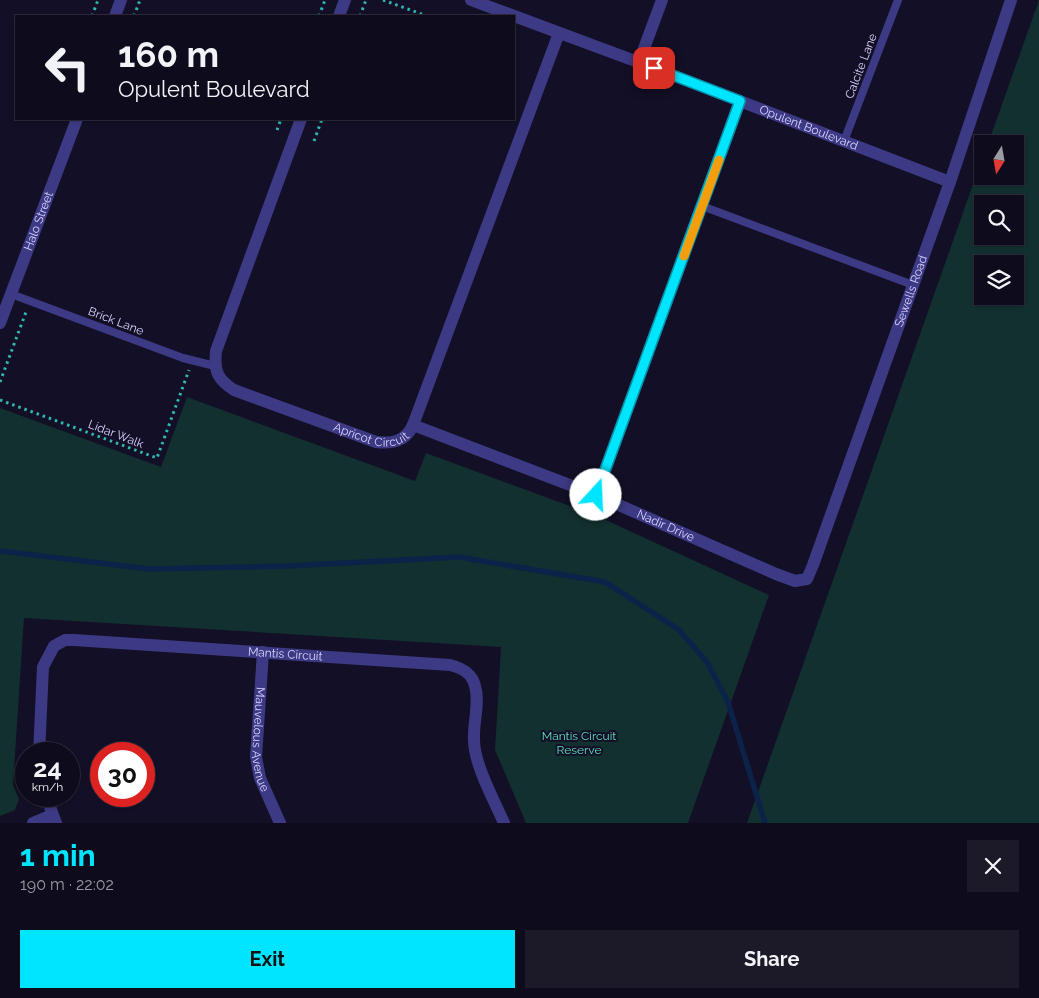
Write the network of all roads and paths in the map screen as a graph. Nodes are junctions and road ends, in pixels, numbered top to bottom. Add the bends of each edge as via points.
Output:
1 (98, 0) edge
2 (121, 0) edge
3 (140, 0) edge
4 (325, 0) edge
5 (345, 0) edge
6 (366, 0) edge
7 (383, 0) edge
8 (471, 0) edge
9 (662, 0) edge
10 (898, 0) edge
11 (1011, 0) edge
12 (92, 15) edge
13 (115, 15) edge
14 (134, 15) edge
15 (319, 15) edge
16 (339, 15) edge
17 (360, 15) edge
18 (424, 15) edge
19 (511, 15) edge
20 (515, 16) edge
21 (559, 33) junction
22 (639, 62) junction
23 (740, 101) junction
24 (77, 120) edge
25 (281, 120) edge
26 (300, 120) edge
27 (322, 120) edge
28 (276, 130) dead end
29 (314, 141) dead end
30 (844, 141) junction
31 (950, 182) junction
32 (702, 206) junction
33 (913, 285) junction
34 (11, 294) junction
35 (31, 301) junction
36 (0, 323) edge
37 (192, 360) junction
38 (215, 366) junction
39 (0, 382) edge
40 (0, 400) edge
41 (414, 425) junction
42 (596, 495) junction
43 (807, 579) joint
44 (263, 652) junction
45 (40, 742) edge
46 (50, 807) edge
47 (54, 819) edge
48 (33, 823) edge
49 (280, 823) edge
50 (504, 823) edge

1 - 12 path
2 - 13 street
3 - 14 path
4 - 15 path
5 - 16 street
6 - 17 path
7 - 18 path
8 - 19 street, Opulent Boulevard
9 - 22 street
10 - 30 lane, Calcite Lane
11 - 31 street, Sewells Road
20 - 21 street, Opulent Boulevard
21 - 22 street, Opulent Boulevard
21 - 41 street, Apricot Circuit
22 - 23 street, Opulent Boulevard
23 - 30 street, Opulent Boulevard
23 - 32 street
24 - 34 street, Halo Street
25 - 28 path
26 - 38 street via 216,351
27 - 29 path
30 - 31 street, Opulent Boulevard
31 - 33 street, Sewells Road
32 - 33 lane
32 - 42 street
33 - 43 street, Sewells Road
34 - 35 lane, Brick Lane
34 - 36 street, Halo Street
35 - 37 lane, Brick Lane
35 - 39 path
37 - 38 lane, Brick Lane
37 - 40 path, Lidar Walk via 157,458
38 - 41 street, Apricot Circuit via 220,379 234,390 376,442 400,440
41 - 42 street, Nadir Drive
42 - 43 street, Nadir Drive via 795,582
44 - 45 street, Mantis Circuit via 64,640 54,646 43,667
44 - 49 street, Mauvelous Avenue via 256,757 260,778
44 - 50 street, Mantis Circuit via 450,664 462,668 476,686 474,741 477,759
46 - 47 street
47 - 48 street

